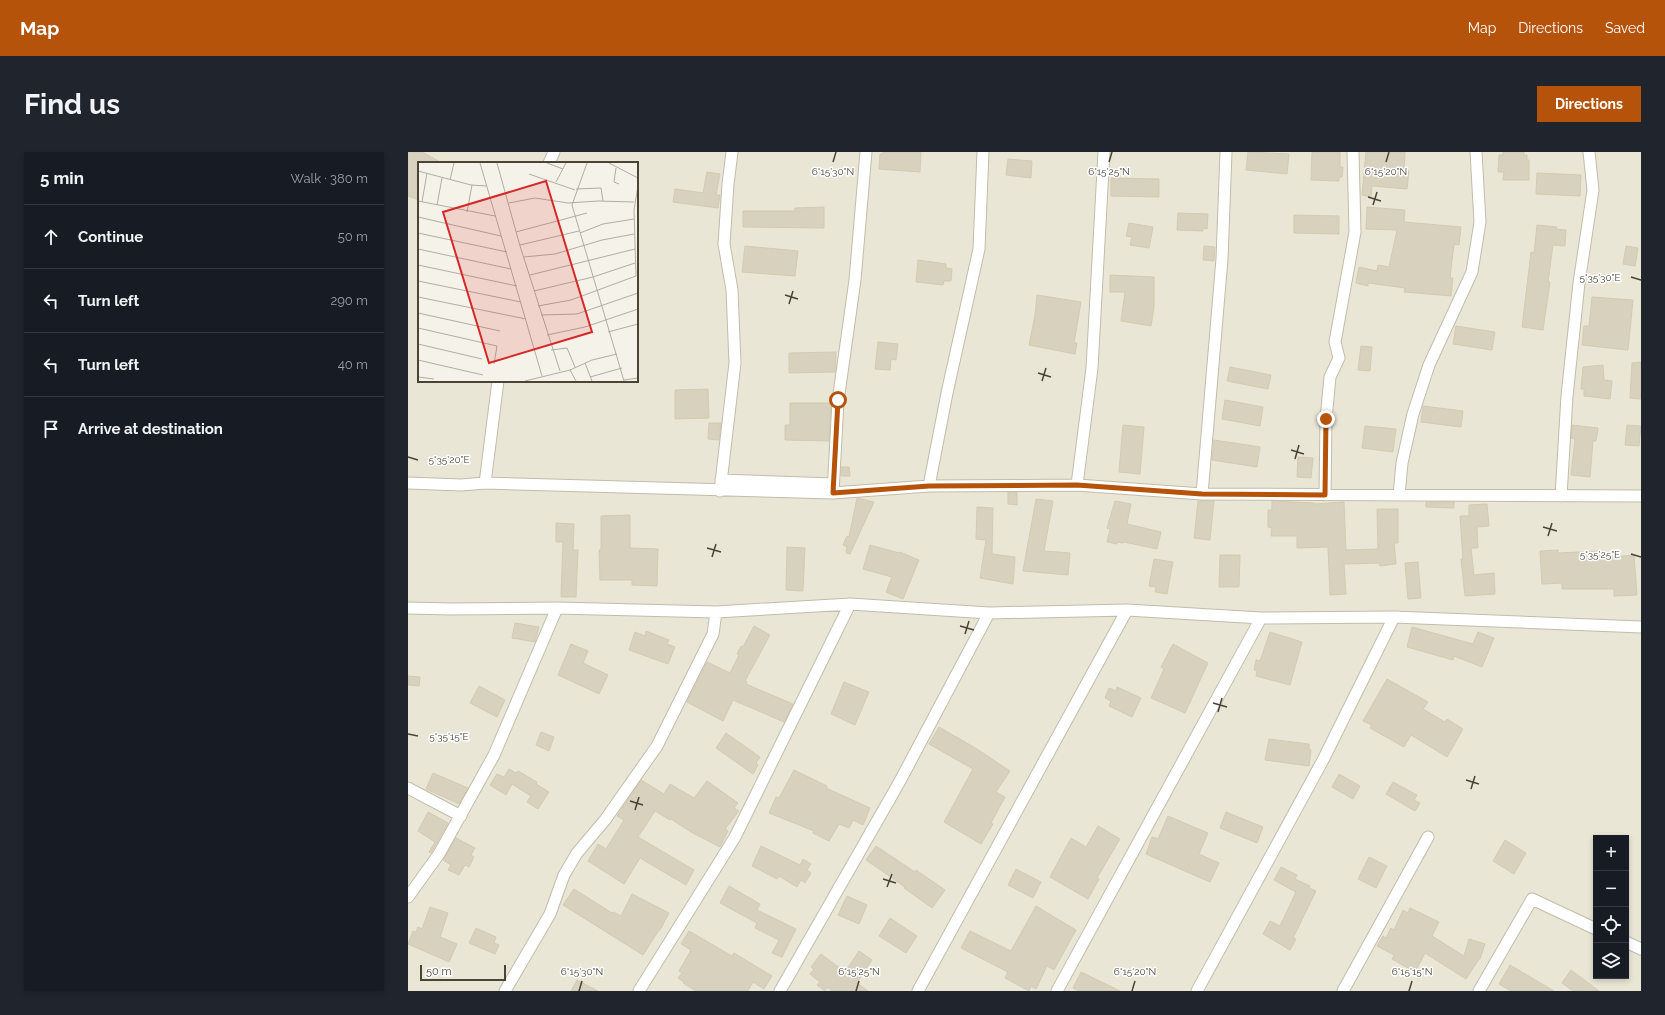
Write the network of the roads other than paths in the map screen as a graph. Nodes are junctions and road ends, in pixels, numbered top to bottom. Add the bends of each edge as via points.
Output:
1 (554, 152) edge
2 (732, 152) edge
3 (866, 152) edge
4 (983, 152) edge
5 (1104, 152) edge
6 (1226, 152) edge
7 (1353, 152) edge
8 (1476, 152) edge
9 (1589, 152) edge
10 (549, 162) edge
11 (498, 382) edge
12 (408, 482) edge
13 (485, 483) junction
14 (721, 485) junction
15 (1077, 485) junction
16 (929, 486) junction
17 (833, 489) junction
18 (1202, 494) junction
19 (1325, 495) junction
20 (1399, 495) junction
21 (1561, 496) junction
22 (1641, 496) edge
23 (850, 604) junction
24 (408, 608) edge
25 (557, 608) junction
26 (1127, 610) junction
27 (716, 612) junction
28 (989, 612) junction
29 (1394, 617) junction
30 (1261, 618) junction
31 (1641, 627) edge
32 (408, 788) edge
33 (460, 816) junction
34 (1428, 836) dead end
35 (408, 897) edge
36 (1593, 927) edge
37 (1628, 943) edge
38 (1641, 949) edge
39 (505, 991) edge
40 (639, 991) edge
41 (780, 991) edge
42 (918, 991) edge
43 (1057, 991) edge
44 (1197, 991) edge
45 (1343, 991) edge
46 (1479, 991) edge

1 - 10 street
2 - 14 street via 724,244 732,290 735,363
3 - 17 street via 855,280 838,400
4 - 16 street via 979,249 946,393
5 - 15 street via 1092,368
6 - 18 street via 1222,259
7 - 19 street via 1354,232 1335,342 1340,358 1330,377 1326,419
8 - 20 street via 1480,222 1472,272 1426,372 1402,463
9 - 21 street via 1593,190 1579,283 1567,396
11 - 13 street
12 - 13 street via 461,485
13 - 14 street
14 - 17 street
15 - 16 street
15 - 18 street
16 - 17 street
18 - 19 street
19 - 20 street
20 - 21 street
21 - 22 street
23 - 27 street
23 - 28 street
23 - 40 street via 735,837
24 - 25 street
25 - 27 street
25 - 33 street via 494,755
26 - 28 street
26 - 30 street
26 - 42 street
27 - 39 street via 713,634 657,746 605,820 576,853 564,875 550,914
28 - 41 street via 900,781
29 - 30 street
29 - 31 street
29 - 44 street via 1323,760
30 - 43 street
32 - 33 street
33 - 35 street via 439,854
34 - 45 street
36 - 46 street via 1532,899
37 - 38 street

